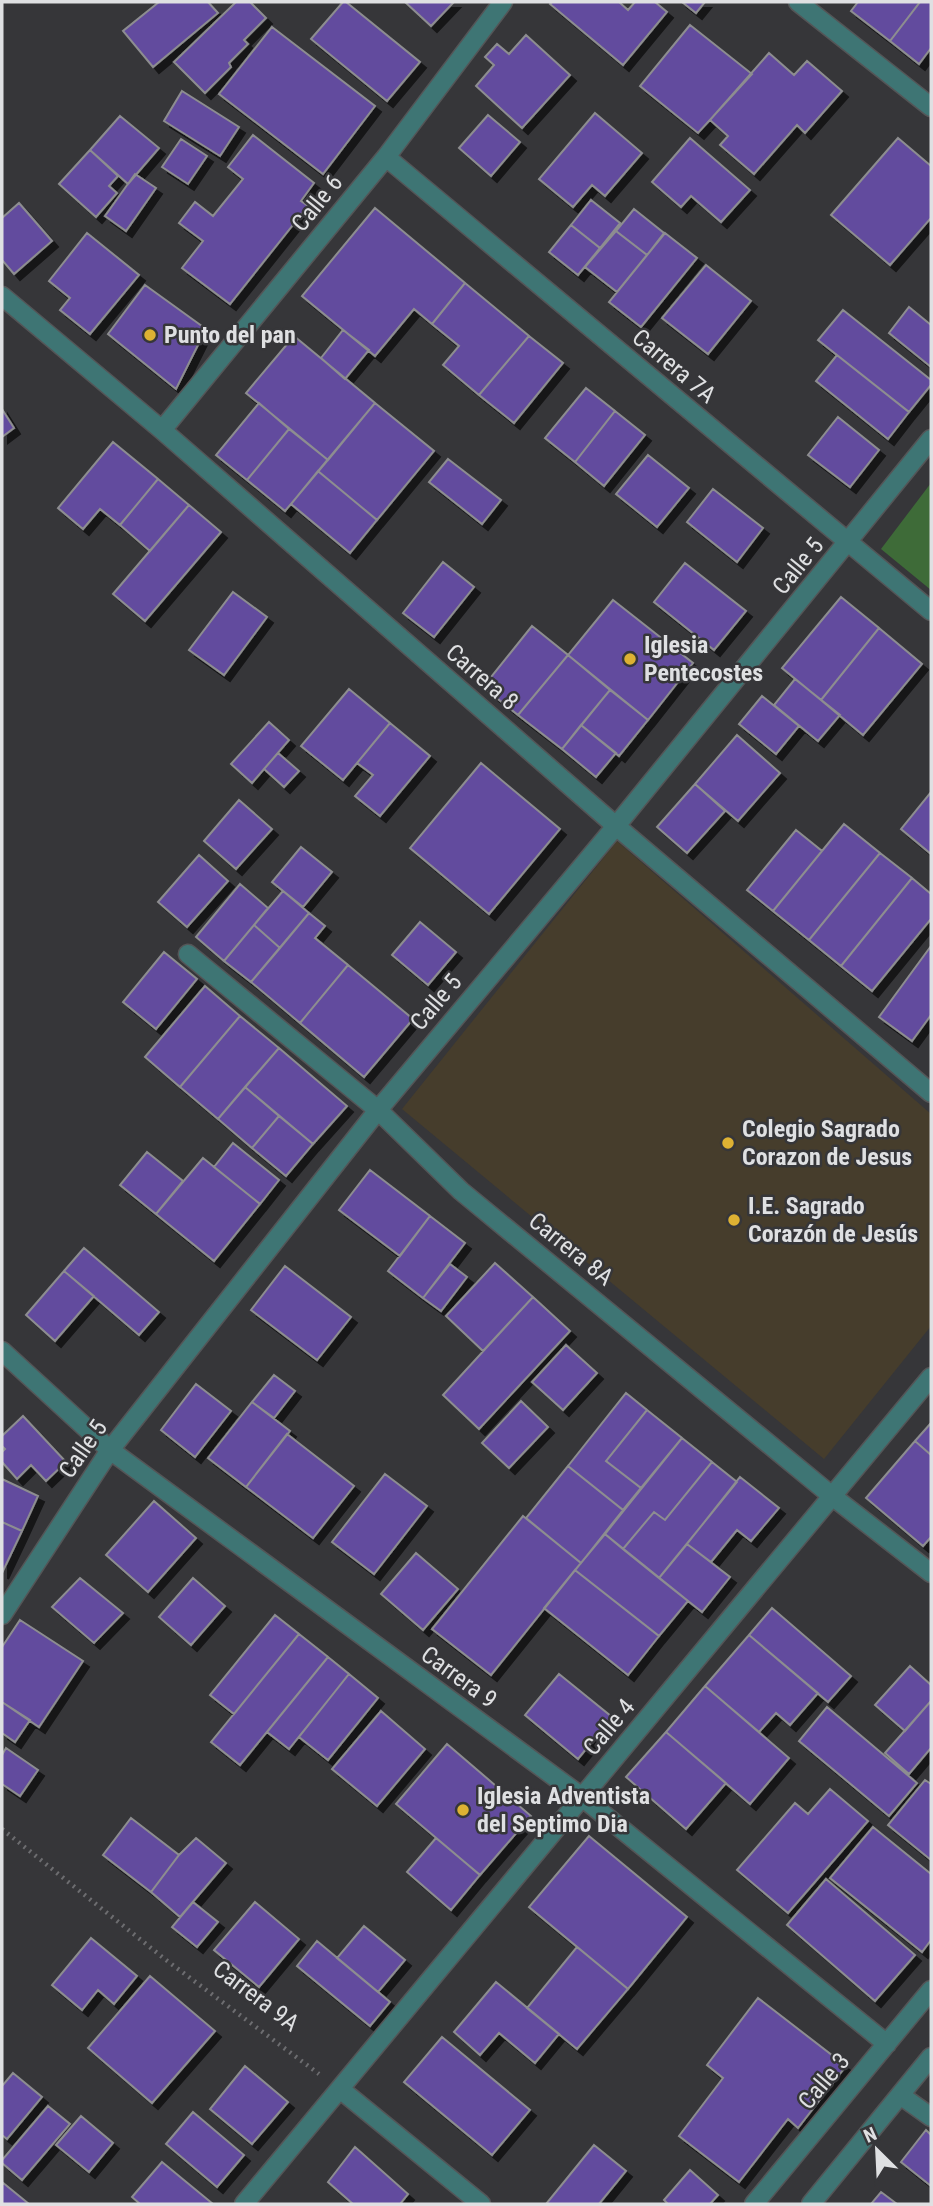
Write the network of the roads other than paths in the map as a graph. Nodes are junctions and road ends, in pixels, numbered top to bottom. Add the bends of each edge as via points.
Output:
1 (503, 2) edge
2 (798, 2) edge
3 (931, 107) edge
4 (386, 157) junction
5 (2, 296) edge
6 (162, 430) junction
7 (931, 439) edge
8 (848, 544) junction
9 (931, 611) edge
10 (616, 827) junction
11 (188, 954) dead end
12 (931, 1093) edge
13 (377, 1110) junction
14 (2, 1351) edge
15 (931, 1377) edge
16 (110, 1450) junction
17 (832, 1496) junction
18 (931, 1573) edge
19 (2, 1615) edge
20 (582, 1797) junction
21 (931, 1990) edge
22 (887, 2044) junction
23 (931, 2057) edge
24 (340, 2089) junction
25 (900, 2095) junction
26 (931, 2117) edge
27 (243, 2204) edge
28 (481, 2204) edge
29 (754, 2204) edge
30 (811, 2204) edge

1 - 4 street, Calle 6
2 - 3 street
4 - 6 street, Calle 6
4 - 8 street, Carrera 7A
5 - 6 street, Carrera 8
6 - 10 street, Carrera 8
7 - 8 street, Calle 5
8 - 9 street, Carrera 7A
8 - 10 street, Calle 5
10 - 12 street, Carrera 8
10 - 13 street, Calle 5
11 - 13 street, Carrera 8A
13 - 16 street, Calle 5
13 - 17 street, Carrera 8A via 461,1191
14 - 16 street, Carrera 9
15 - 17 street, Calle 4
16 - 19 street, Calle 5
16 - 20 street, Carrera 9
17 - 18 street, Carrera 8A
17 - 20 street, Calle 4
20 - 22 street, Carrera 9
20 - 24 street, Calle 4
21 - 22 street, Calle 3
22 - 29 street, Calle 3
23 - 25 street
24 - 27 street, Calle 4
24 - 28 street
25 - 26 street
25 - 30 street

